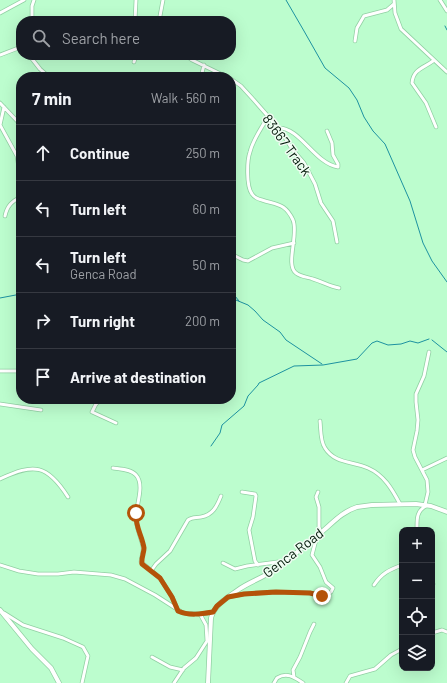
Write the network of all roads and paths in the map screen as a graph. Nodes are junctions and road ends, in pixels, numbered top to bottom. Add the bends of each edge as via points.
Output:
1 (24, 0) edge
2 (34, 0) edge
3 (136, 0) edge
4 (163, 0) edge
5 (440, 0) edge
6 (394, 2) edge
7 (447, 11) edge
8 (0, 13) edge
9 (32, 16) edge
10 (135, 16) edge
11 (160, 16) edge
12 (355, 41) dead end
13 (16, 49) edge
14 (0, 55) edge
15 (33, 60) edge
16 (192, 60) edge
17 (433, 60) junction
18 (204, 65) junction
19 (43, 72) edge
20 (202, 72) edge
21 (217, 72) edge
22 (447, 72) edge
23 (236, 83) edge
24 (0, 103) edge
25 (4, 107) junction
26 (268, 116) junction
27 (16, 120) edge
28 (0, 123) edge
29 (436, 127) dead end
30 (278, 128) junction
31 (327, 131) dead end
32 (16, 154) edge
33 (16, 199) edge
34 (5, 216) dead end
35 (337, 242) dead end
36 (294, 243) junction
37 (236, 256) edge
38 (339, 288) dead end
39 (429, 352) dead end
40 (0, 371) edge
41 (16, 371) edge
42 (0, 404) edge
43 (96, 404) edge
44 (41, 410) dead end
45 (320, 421) dead end
46 (116, 423) dead end
47 (447, 458) edge
48 (113, 468) dead end
49 (422, 470) junction
50 (0, 479) edge
51 (242, 492) dead end
52 (318, 492) dead end
53 (221, 496) dead end
54 (68, 497) dead end
55 (400, 504) junction
56 (426, 505) junction
57 (447, 512) edge
58 (417, 527) edge
59 (319, 534) junction
60 (285, 561) junction
61 (223, 563) dead end
62 (0, 565) edge
63 (258, 565) junction
64 (399, 566) edge
65 (151, 570) junction
66 (374, 584) dead end
67 (228, 597) junction
68 (1, 611) edge
69 (178, 611) junction
70 (213, 612) junction
71 (200, 614) junction
72 (314, 624) dead end
73 (435, 632) edge
74 (447, 632) edge
75 (399, 651) edge
76 (152, 657) dead end
77 (183, 670) junction
78 (294, 677) junction
79 (58, 683) edge
80 (82, 683) edge
81 (174, 683) edge
82 (208, 683) edge
83 (274, 683) edge
84 (303, 683) edge
85 (346, 683) edge

1 - 8 street
2 - 9 street
3 - 10 street
4 - 11 street
5 - 7 street
6 - 12 street via 387,10 364,16 356,28
6 - 17 street via 401,29
13 - 14 street
15 - 19 street
16 - 18 street
17 - 22 street
17 - 29 street via 417,70 412,83 426,103
18 - 20 street
18 - 21 street
23 - 26 street, 83667 Track
24 - 25 street
25 - 27 street
25 - 28 street
26 - 30 street, 83667 Track
26 - 36 street via 249,152 249,189 254,196 280,204 286,209 295,227
28 - 32 street
30 - 31 street via 289,129 323,160 338,167
30 - 35 street, 83667 Track via 306,166 321,203 333,221
33 - 34 street via 9,206
36 - 37 street via 272,248 248,261
36 - 38 street via 292,268 295,273
39 - 49 street via 424,376 416,394 418,426 413,450
40 - 41 street
42 - 44 street
43 - 46 street via 92,412
45 - 55 street via 325,448 339,460 375,471 389,485
47 - 49 street
48 - 65 street via 129,471 138,479 140,490 136,524 144,548 142,562
49 - 56 street via 428,485
50 - 54 street via 23,470 42,469 57,481
51 - 63 street via 256,496 249,530
52 - 59 street via 316,495 319,507
53 - 65 street via 214,511 188,520 170,551
55 - 56 street, Genca Road
55 - 59 street, Genca Road via 352,509 339,516
56 - 57 street, Genca Road
56 - 58 street via 419,511
59 - 60 street, Genca Road
59 - 67 street via 312,555 326,582 333,588 327,595 271,592
60 - 63 street
60 - 67 street, Genca Road via 273,571
61 - 63 street via 233,569
62 - 69 street via 38,574 74,572 111,575 147,590
64 - 66 street via 387,571
65 - 69 street via 170,592
67 - 70 street, Genca Road
68 - 79 street via 51,668
68 - 80 street via 23,626 64,638 83,647 88,656
69 - 71 street
70 - 71 street
70 - 82 street
71 - 77 street via 206,626 207,641 196,658
72 - 78 street via 294,667
73 - 74 street via 442,630
75 - 85 street via 374,669 350,676
76 - 77 street via 170,667
77 - 81 street
78 - 83 street via 283,675
78 - 84 street

